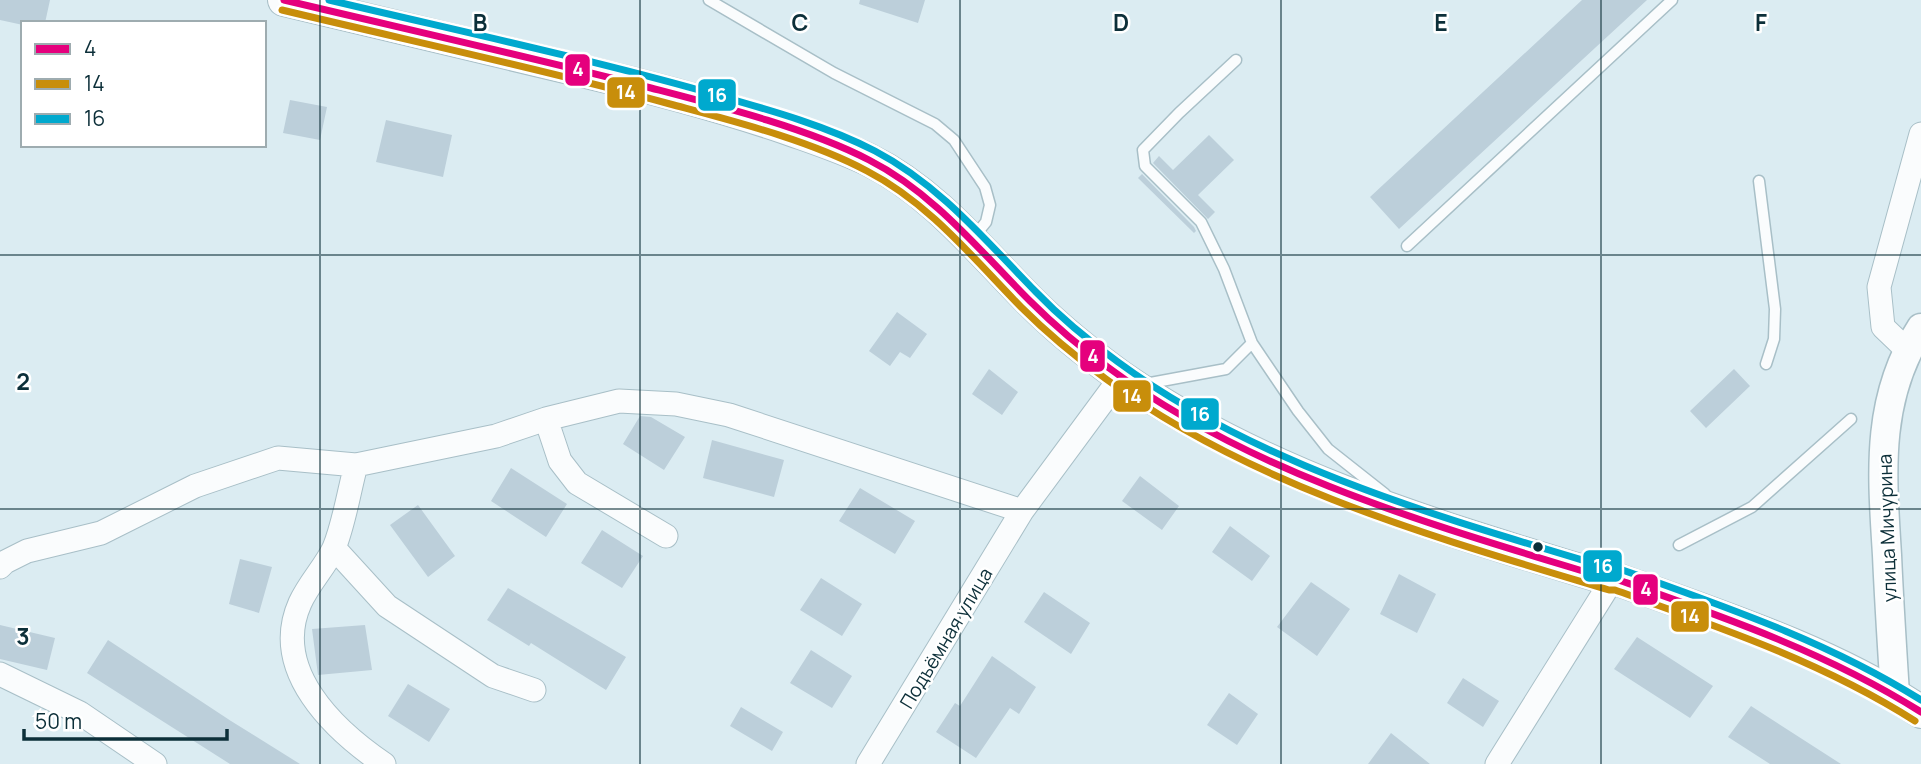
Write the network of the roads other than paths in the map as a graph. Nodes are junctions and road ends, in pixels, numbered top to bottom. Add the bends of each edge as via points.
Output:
1 (284, 0) edge
2 (709, 0) edge
3 (1672, 0) edge
4 (1236, 60) dead end
5 (1921, 134) edge
6 (1759, 181) dead end
7 (972, 240) junction
8 (1407, 246) dead end
9 (1914, 339) edge
10 (1252, 343) junction
11 (1766, 364) dead end
12 (1129, 381) junction
13 (546, 419) junction
14 (1851, 419) dead end
15 (356, 465) junction
16 (1023, 511) junction
17 (1417, 520) junction
18 (666, 536) dead end
19 (1679, 545) dead end
20 (334, 548) junction
21 (0, 567) edge
22 (1612, 580) junction
23 (0, 674) edge
24 (534, 690) dead end
25 (1895, 694) junction
26 (1921, 712) edge
27 (155, 764) edge
28 (384, 764) edge
29 (868, 764) edge
30 (1497, 764) edge

1 - 7 main road via 639,84 815,138 901,179
2 - 7 lane via 834,73 935,124 954,140 985,187 990,205 986,222
3 - 8 lane
4 - 10 lane via 1143,150 1145,166 1200,222
5 - 9 street via 1879,287 1883,327
6 - 11 lane via 1775,309 1774,339
7 - 12 main road via 1033,304
9 - 25 street, улица Мичурина via 1895,382 1885,422 1882,472
10 - 12 lane via 1226,369
10 - 17 lane via 1328,449
12 - 16 street, Подъёмная улица
12 - 17 main road via 1280,466
13 - 15 street via 496,436
13 - 16 street via 619,401 676,404 729,415
13 - 18 street via 560,461 577,483
14 - 19 lane via 1752,507
15 - 20 street
15 - 21 street via 278,458 195,486 101,533 27,551
16 - 29 street, Подъёмная улица
17 - 22 main road
20 - 24 street via 387,606 493,676
20 - 28 street via 300,603 291,636 297,662 309,693 332,723
22 - 25 main road via 1744,625
22 - 30 street
23 - 27 street via 80,713
25 - 26 main road

